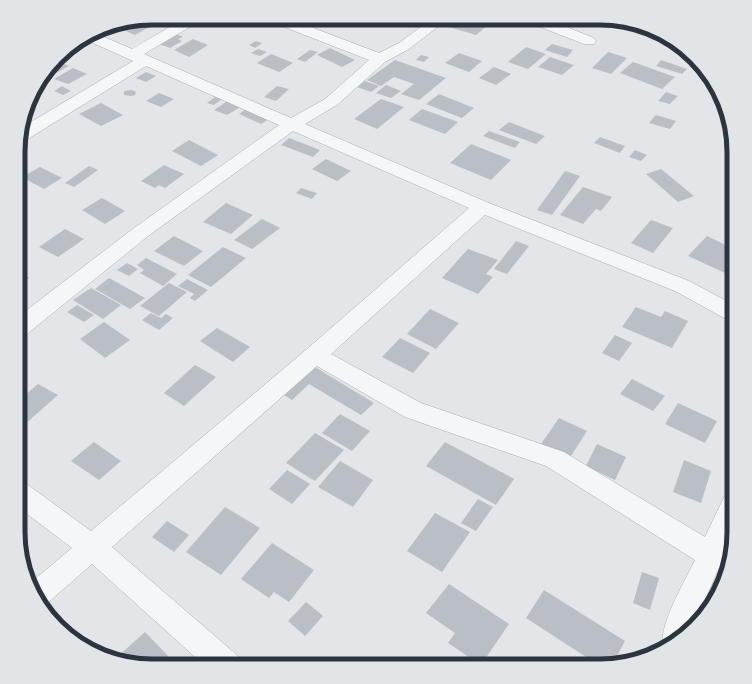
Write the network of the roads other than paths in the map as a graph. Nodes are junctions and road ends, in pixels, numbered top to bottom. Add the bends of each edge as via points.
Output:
1 (185, 25) edge
2 (292, 25) edge
3 (432, 25) edge
4 (548, 25) edge
5 (95, 39) edge
6 (589, 41) dead end
7 (139, 57) junction
8 (380, 59) junction
9 (292, 124) junction
10 (27, 132) edge
11 (482, 207) junction
12 (727, 310) edge
13 (25, 323) edge
14 (315, 355) junction
15 (25, 497) edge
16 (727, 519) edge
17 (92, 548) junction
18 (711, 555) junction
19 (40, 592) edge
20 (678, 633) edge
21 (220, 659) edge

1 - 7 street
2 - 8 street
3 - 8 street via 404,46
4 - 6 street
5 - 7 street
7 - 9 street
7 - 10 street
8 - 9 street via 331,102
9 - 11 street
9 - 13 street via 141,232
11 - 12 street via 682,286
11 - 14 street
14 - 17 street
14 - 18 street via 413,410 555,459
15 - 17 street
16 - 18 street
17 - 19 street
17 - 21 street
18 - 20 street

